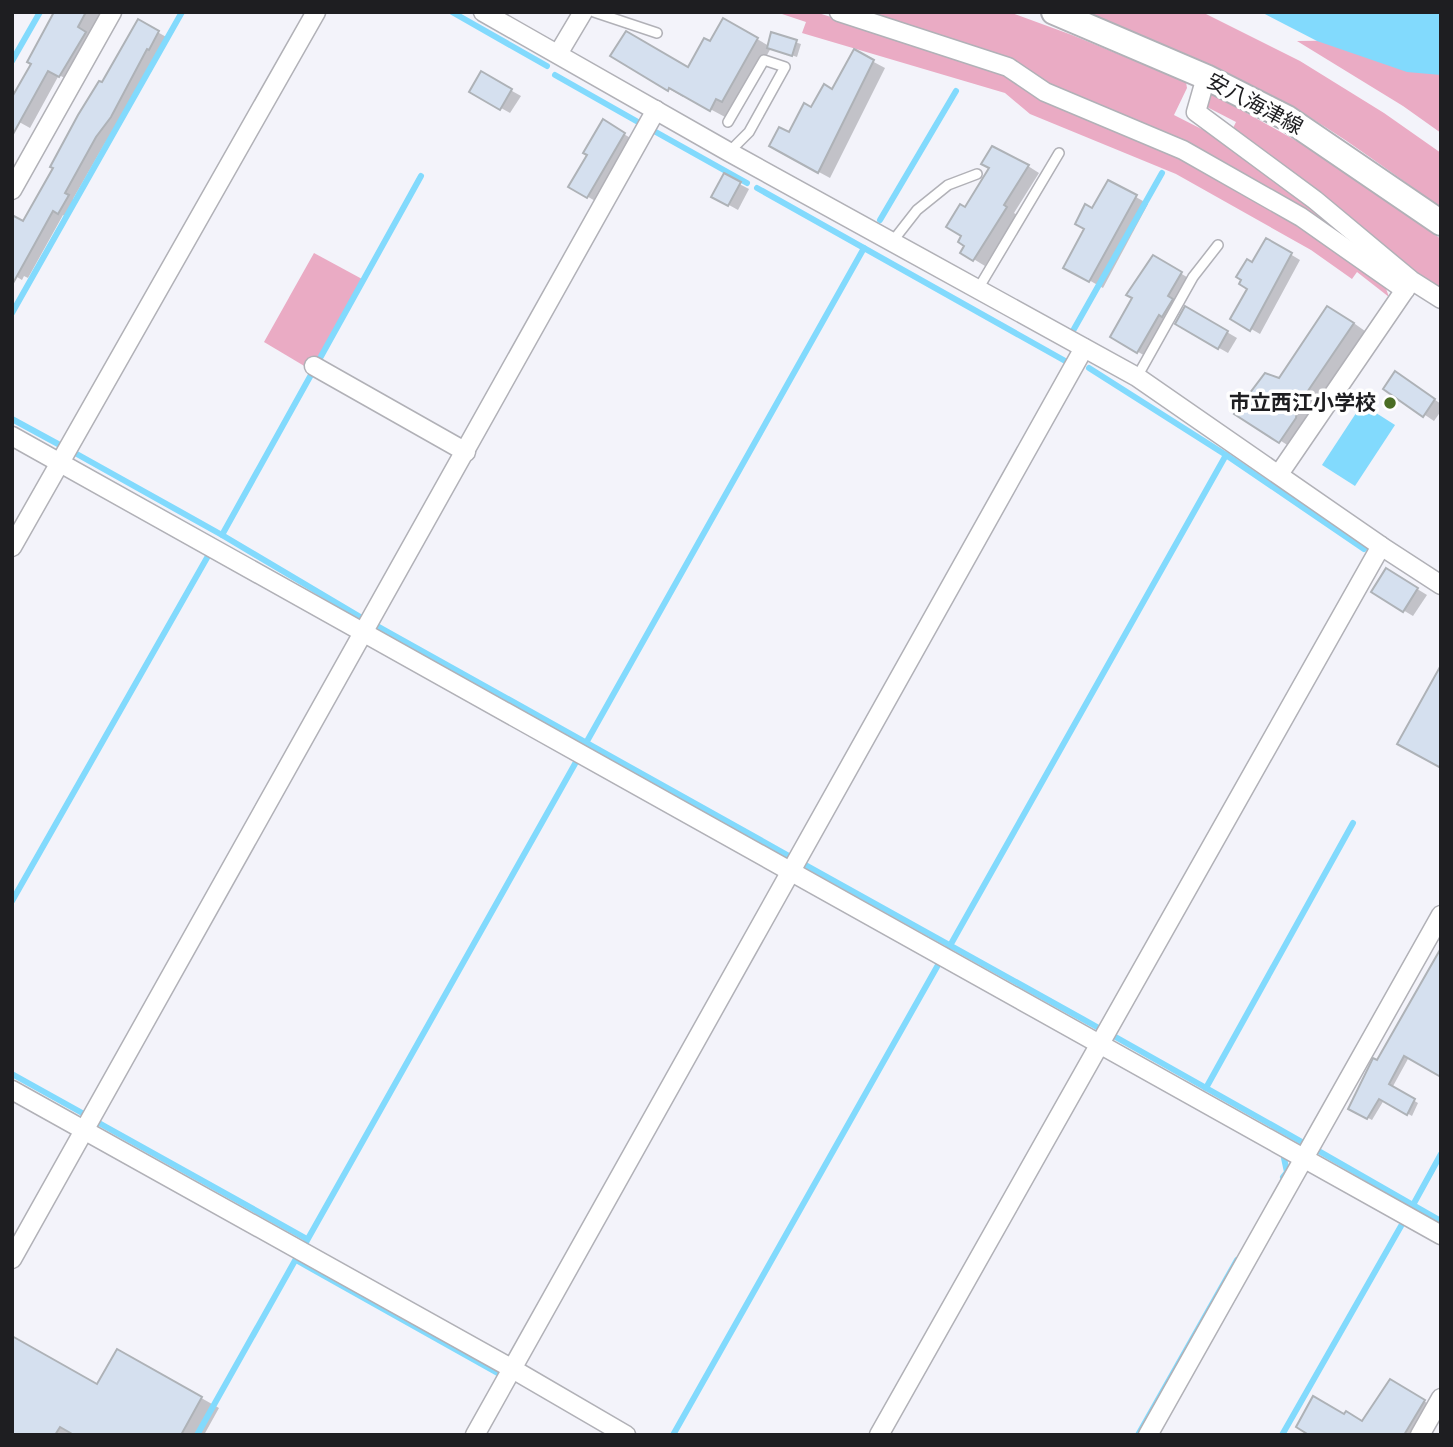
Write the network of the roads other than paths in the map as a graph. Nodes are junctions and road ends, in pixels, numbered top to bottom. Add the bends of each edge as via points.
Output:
1 (112, 12) edge
2 (316, 12) edge
3 (483, 12) edge
4 (583, 12) edge
5 (594, 12) edge
6 (839, 12) edge
7 (1054, 12) edge
8 (657, 33) dead end
9 (558, 54) junction
10 (1206, 77) junction
11 (656, 110) junction
12 (728, 122) dead end
13 (729, 152) junction
14 (1059, 153) dead end
15 (977, 174) dead end
16 (12, 191) edge
17 (1441, 223) edge
18 (892, 242) junction
19 (1218, 245) dead end
20 (1408, 285) junction
21 (978, 289) junction
22 (1441, 299) edge
23 (1084, 348) junction
24 (314, 366) dead end
25 (1137, 377) junction
26 (12, 436) edge
27 (466, 452) junction
28 (59, 463) junction
29 (1279, 474) junction
30 (1381, 546) junction
31 (12, 547) edge
32 (1441, 585) edge
33 (365, 632) junction
34 (790, 871) junction
35 (1441, 915) edge
36 (1098, 1045) junction
37 (12, 1090) edge
38 (85, 1130) junction
39 (1304, 1159) junction
40 (1441, 1235) edge
41 (12, 1259) edge
42 (511, 1368) junction
43 (1441, 1398) edge
44 (475, 1435) edge
45 (626, 1435) edge
46 (879, 1435) edge
47 (1148, 1435) edge
48 (1420, 1435) edge

1 - 16 street
2 - 28 street
3 - 9 street
4 - 9 street
5 - 8 lane
6 - 20 street via 1008,67 1045,92 1183,150
7 - 10 main road, 安八海津線
9 - 11 street
10 - 17 main road, 安八海津線 via 1286,118
10 - 20 street via 1196,112 1315,200
11 - 13 street
11 - 27 street
12 - 13 lane via 764,60 785,67 749,132
13 - 18 street
14 - 21 lane
15 - 18 lane via 948,185 917,210
18 - 21 street
19 - 25 lane via 1193,277
20 - 22 street
20 - 29 street
21 - 23 street
23 - 25 street
23 - 34 street
24 - 27 street
25 - 29 street
26 - 28 street
27 - 33 street
28 - 31 street
28 - 33 street
29 - 30 street
30 - 32 street
30 - 36 street
33 - 34 street
33 - 38 street
34 - 36 street
34 - 42 street
35 - 39 street
36 - 39 street
36 - 46 street
37 - 38 street
38 - 41 street
38 - 42 street
39 - 40 street
39 - 47 street
42 - 44 street
42 - 45 street
43 - 48 street

